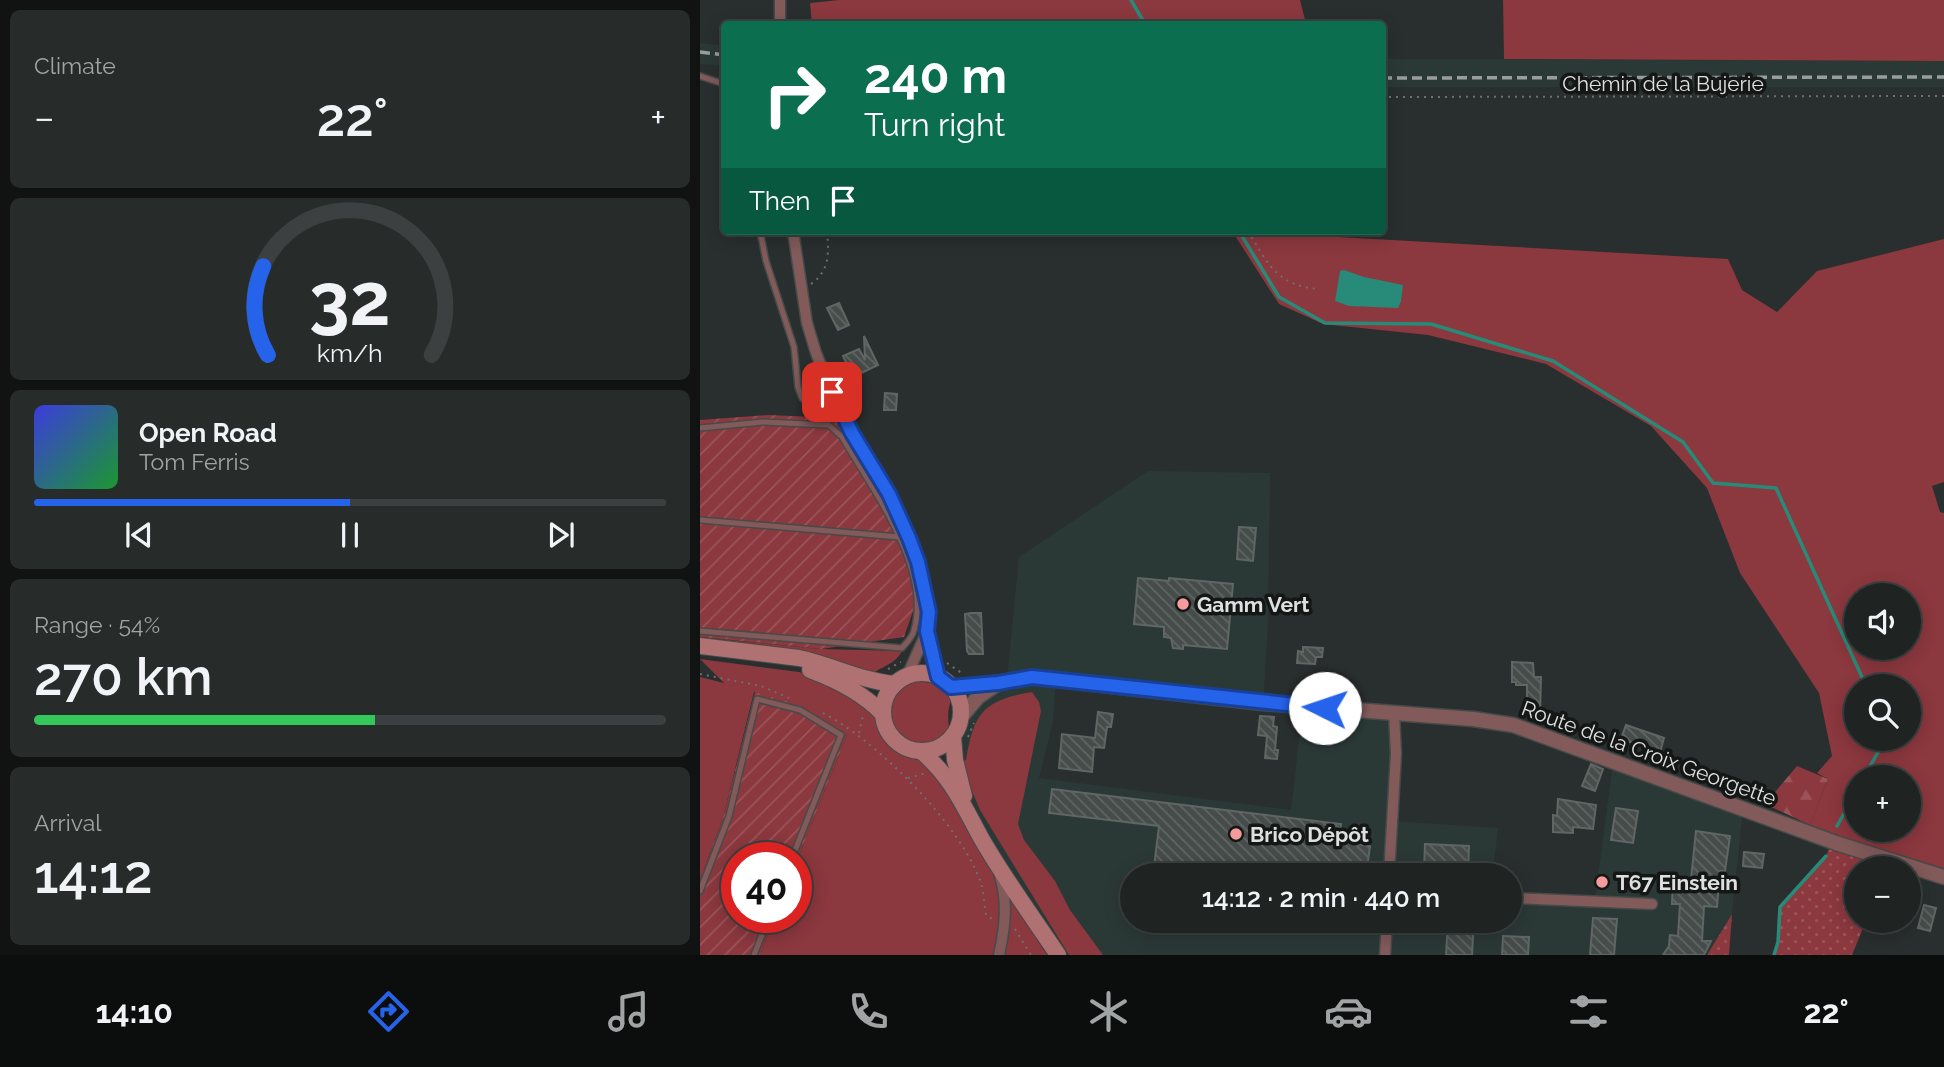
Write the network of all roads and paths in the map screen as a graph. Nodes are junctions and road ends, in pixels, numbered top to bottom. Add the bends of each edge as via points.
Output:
1 (780, 0) edge
2 (780, 21) edge
3 (700, 76) edge
4 (721, 83) edge
5 (1944, 96) edge
6 (1386, 97) edge
7 (761, 235) edge
8 (794, 235) edge
9 (827, 235) edge
10 (1251, 235) edge
11 (801, 289) junction
12 (1319, 289) dead end
13 (837, 405) junction
14 (700, 428) edge
15 (700, 520) edge
16 (899, 537) junction
17 (700, 631) edge
18 (927, 631) junction
19 (700, 646) edge
20 (700, 655) edge
21 (905, 658) dead end
22 (943, 659) dead end
23 (700, 674) edge
24 (963, 674) dead end
25 (896, 676) junction
26 (938, 677) junction
27 (998, 683) junction
28 (951, 687) junction
29 (797, 701) dead end
30 (819, 711) dead end
31 (863, 711) dead end
32 (1394, 713) junction
33 (883, 714) junction
34 (969, 716) junction
35 (858, 736) junction
36 (959, 741) junction
37 (922, 752) junction
38 (925, 773) dead end
39 (907, 779) junction
40 (967, 808) junction
41 (798, 842) edge
42 (997, 863) junction
43 (1390, 863) edge
44 (1944, 877) edge
45 (700, 891) edge
46 (1522, 899) edge
47 (1652, 904) dead end
48 (1006, 925) junction
49 (763, 933) edge
50 (1386, 933) edge
51 (754, 955) edge
52 (999, 955) edge
53 (1031, 955) edge
54 (1058, 955) edge
55 (1385, 955) edge

1 - 2 street
3 - 4 lane
5 - 6 path, Chemin de la Bujerie
7 - 13 lane via 794,347 802,398 818,408
8 - 11 street
9 - 11 path via 827,266
10 - 12 path via 1278,275 1292,285
11 - 13 street via 816,353
13 - 18 street via 909,538 929,612
14 - 16 lane via 763,422 829,425 842,437
15 - 16 lane
16 - 17 lane via 918,593 914,632 902,648
18 - 25 street
18 - 26 street
19 - 25 main road via 814,661 873,682
20 - 33 main road via 808,670 846,686
21 - 25 path
22 - 24 path
23 - 29 path via 761,686
25 - 26 main road via 925,673
25 - 33 main road
26 - 28 main road
27 - 28 street, Route de la Croix Georgette
27 - 32 street, Route de la Croix Georgette via 1032,677
27 - 34 street, Route de la Croix Georgette via 978,697
28 - 34 main road
30 - 35 path
31 - 35 path
32 - 43 street
32 - 44 street, Route de la Croix Georgette via 1513,725 1836,843
33 - 37 main road via 898,743
34 - 36 main road
34 - 36 path
35 - 39 path
36 - 37 main road
36 - 40 main road via 955,760
37 - 40 main road via 940,768
38 - 39 path
39 - 48 path via 969,857 982,886 986,915
40 - 42 main road
41 - 45 lane via 841,735 800,710 757,699 729,816
42 - 48 street
42 - 54 main road
46 - 47 street
48 - 52 street
48 - 53 path via 1015,930
49 - 51 lane
50 - 55 street

